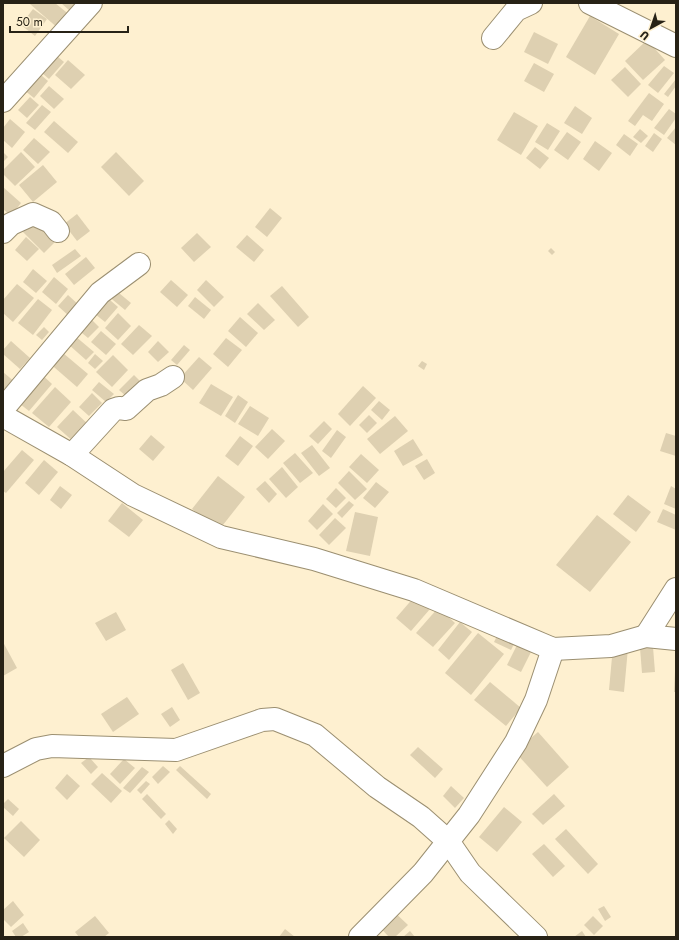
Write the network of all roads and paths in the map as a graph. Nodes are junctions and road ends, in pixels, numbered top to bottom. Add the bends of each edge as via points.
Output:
1 (91, 3) edge
2 (531, 3) edge
3 (590, 3) edge
4 (494, 38) dead end
5 (676, 46) edge
6 (3, 101) edge
7 (58, 231) dead end
8 (3, 232) edge
9 (139, 264) dead end
10 (173, 377) dead end
11 (3, 409) edge
12 (3, 416) edge
13 (72, 455) junction
14 (676, 589) edge
15 (646, 636) junction
16 (676, 639) edge
17 (553, 649) junction
18 (3, 766) edge
19 (448, 841) junction
20 (360, 937) edge
21 (536, 937) edge

1 - 6 street
2 - 4 street via 516,10
3 - 5 street
7 - 8 street via 51,222 33,214 10,224
9 - 11 street via 100,293
10 - 13 street via 147,390 126,409 113,410
12 - 13 street
13 - 17 street via 133,495 221,537 314,559 414,590
14 - 15 street
15 - 16 street
15 - 17 street via 611,646
17 - 19 street via 536,700 516,742 469,815
18 - 19 street via 36,749 52,746 176,750 262,720 275,719 315,735 377,787 421,817
19 - 20 street via 423,873
19 - 21 street via 470,873

